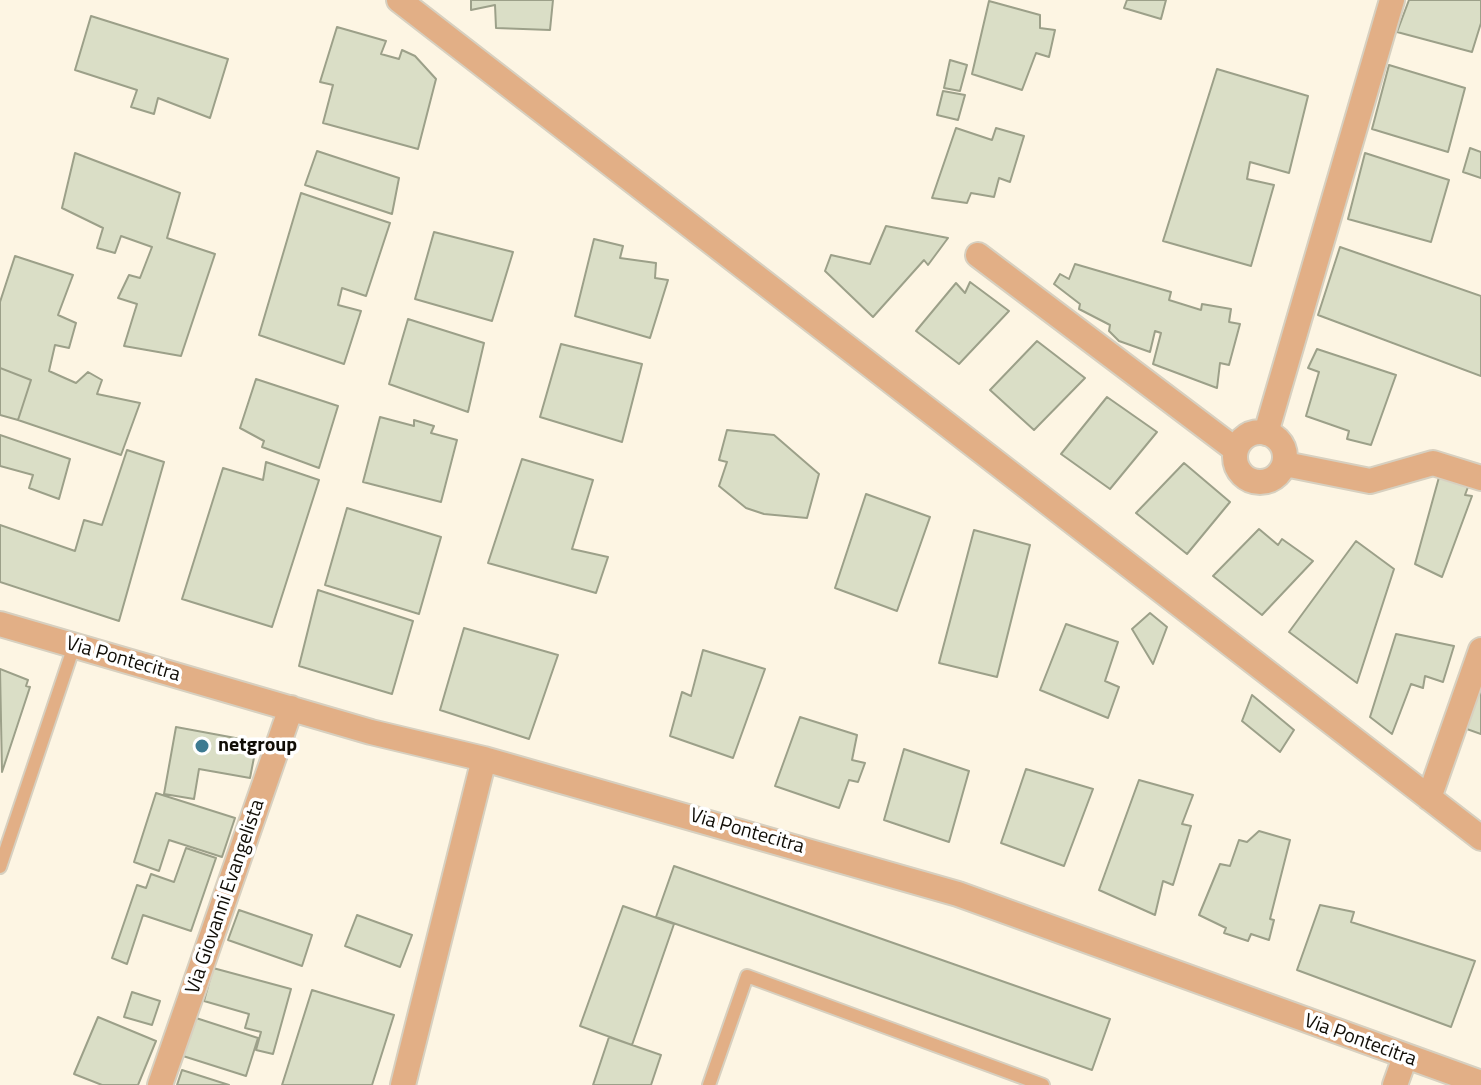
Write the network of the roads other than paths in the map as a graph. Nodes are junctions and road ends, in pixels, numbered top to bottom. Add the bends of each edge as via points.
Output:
1 (399, 0) edge
2 (1392, 0) edge
3 (978, 255) dead end
4 (1266, 433) junction
5 (1236, 450) junction
6 (1285, 464) junction
7 (1481, 478) edge
8 (0, 624) edge
9 (74, 646) junction
10 (1481, 650) edge
11 (291, 708) junction
12 (484, 759) junction
13 (1429, 798) junction
14 (1481, 838) edge
15 (0, 867) edge
16 (1405, 1057) junction
17 (1481, 1083) edge
18 (160, 1085) edge
19 (403, 1085) edge
20 (709, 1085) edge
21 (1043, 1085) edge
22 (1395, 1085) edge

1 - 13 street
2 - 4 street
3 - 5 street
4 - 5 street via 1251,434
4 - 6 street via 1284,448
5 - 6 street via 1240,473 1253,482 1276,477
6 - 7 street via 1370,481 1433,463
8 - 9 street, Via Pontecitra
9 - 11 street, Via Pontecitra
9 - 15 lane
10 - 13 street
11 - 12 street, Via Pontecitra
11 - 18 street, Via Giovanni Evangelista
12 - 16 street, Via Pontecitra via 958,894
12 - 19 street
13 - 14 street
16 - 17 street, Via Pontecitra
16 - 22 street
20 - 21 lane via 747,976

